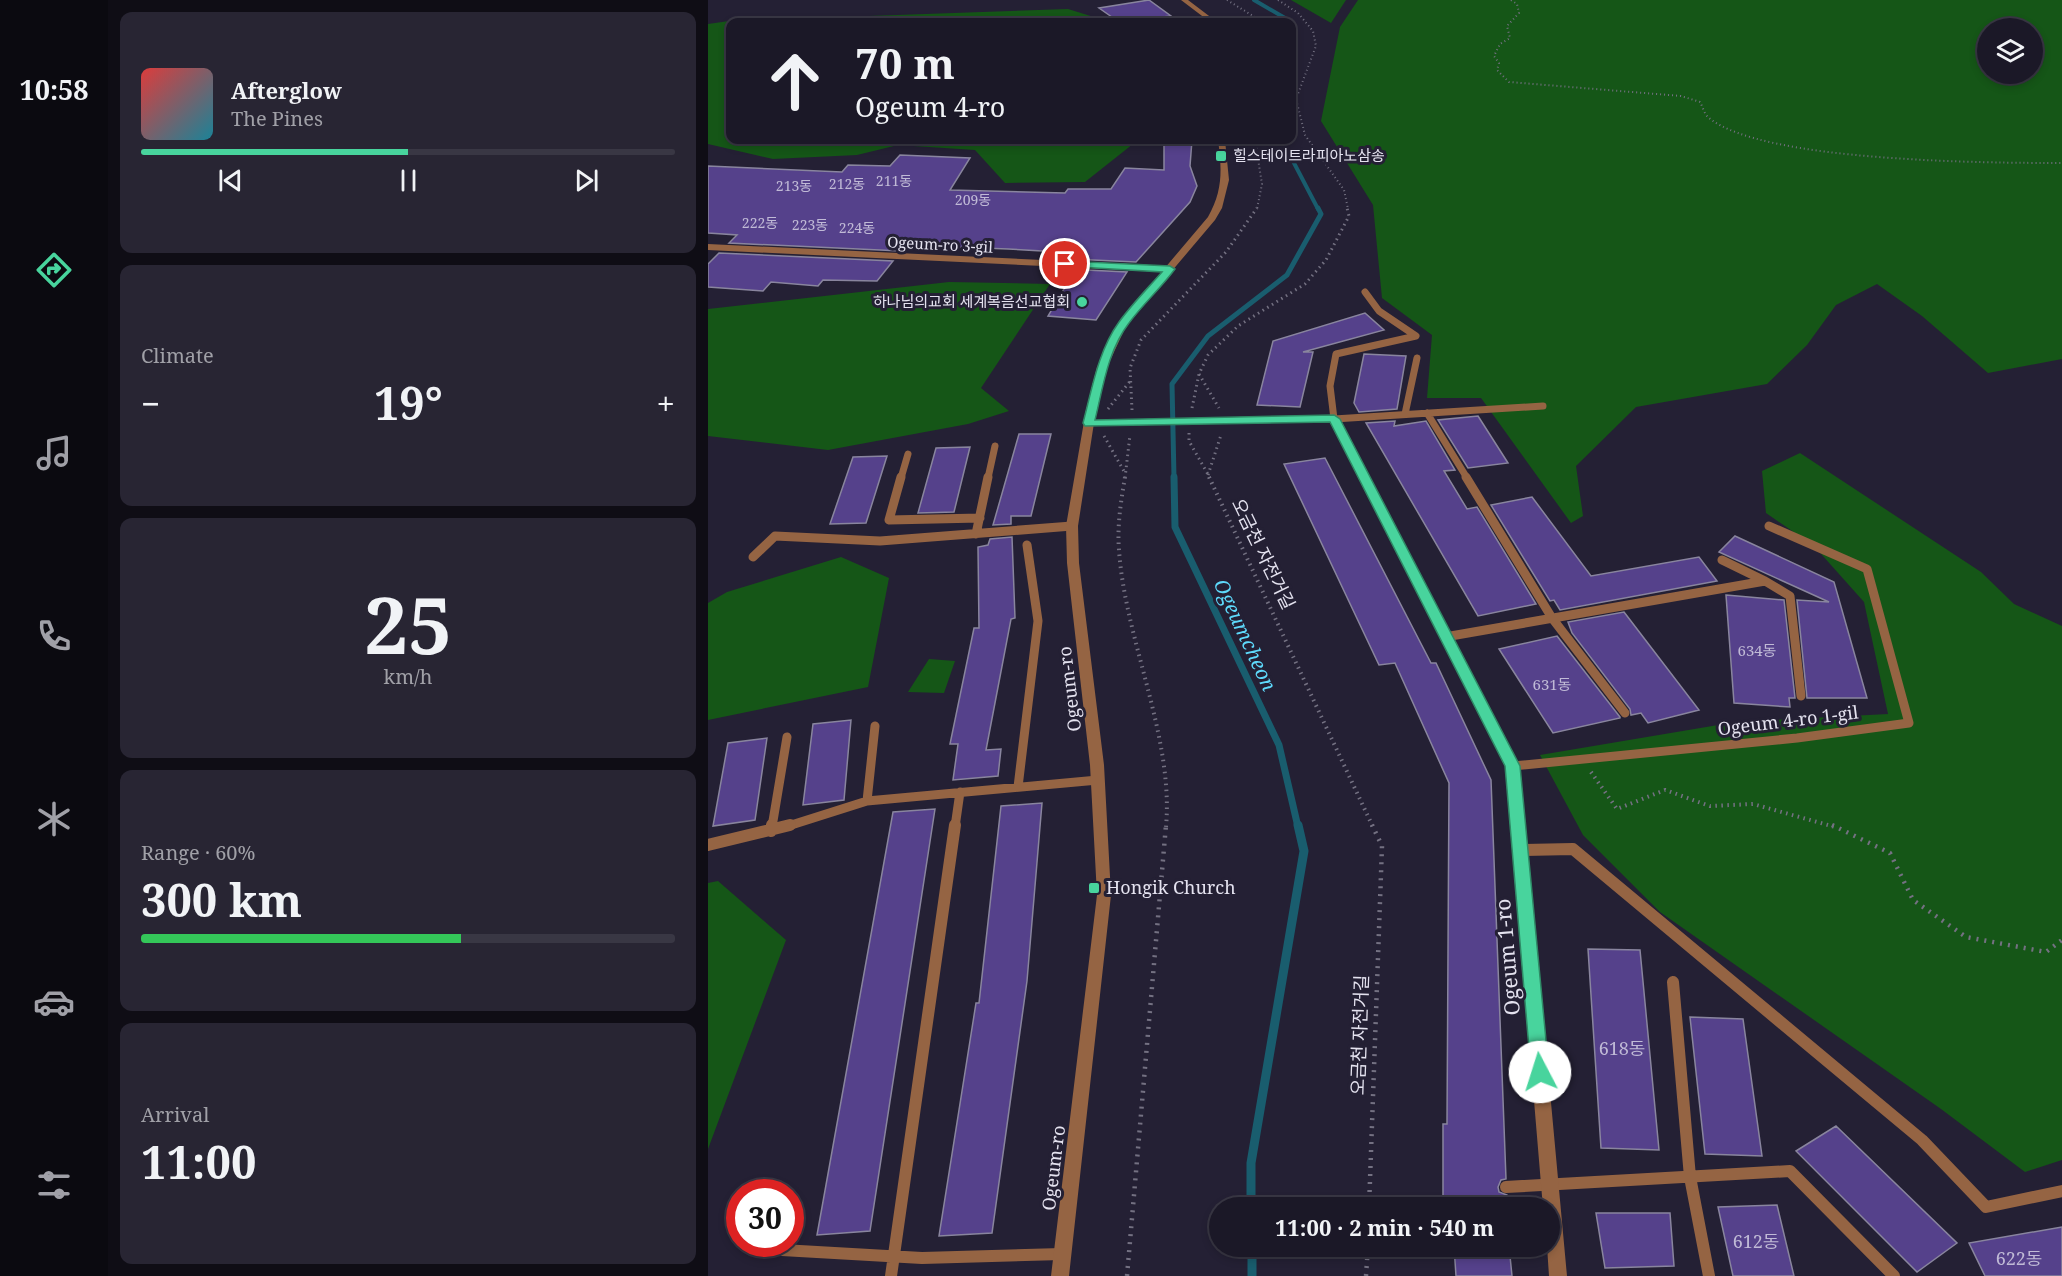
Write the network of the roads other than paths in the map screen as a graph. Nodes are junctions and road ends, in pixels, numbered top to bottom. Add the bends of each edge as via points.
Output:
1 (1184, 0) edge
2 (1209, 18) edge
3 (1222, 144) edge
4 (708, 248) edge
5 (1170, 269) junction
6 (1365, 292) dead end
7 (1417, 358) dead end
8 (1543, 406) dead end
9 (1427, 413) junction
10 (1405, 414) junction
11 (1334, 419) junction
12 (1089, 423) junction
13 (995, 446) dead end
14 (908, 454) dead end
15 (980, 518) junction
16 (1072, 526) junction
17 (1769, 526) dead end
18 (976, 534) junction
19 (1027, 545) dead end
20 (753, 557) dead end
21 (1722, 560) dead end
22 (1765, 581) junction
23 (1552, 618) junction
24 (1445, 637) junction
25 (1801, 696) dead end
26 (1625, 713) dead end
27 (875, 726) dead end
28 (787, 737) dead end
29 (1513, 766) junction
30 (1098, 780) junction
31 (1018, 787) junction
32 (960, 792) junction
33 (867, 801) junction
34 (771, 831) junction
35 (708, 845) edge
36 (1520, 850) junction
37 (1672, 982) dead end
38 (1690, 1178) junction
39 (1550, 1186) junction
40 (1506, 1187) dead end
41 (2062, 1191) edge
42 (804, 1252) edge
43 (1062, 1254) junction
44 (894, 1259) junction
45 (891, 1276) edge
46 (1060, 1276) edge
47 (1558, 1276) edge
48 (1709, 1276) edge
49 (1894, 1276) edge

1 - 2 street
3 - 5 street, Ogeum-ro via 1227,184 1223,200
4 - 5 street, Ogeum-ro 3-gil
5 - 12 street, Ogeum-ro via 1123,323 1112,343
6 - 11 lane via 1379,311 1416,336 1336,354 1331,370 1330,410
7 - 10 lane
8 - 9 lane
9 - 10 lane
9 - 23 lane
10 - 11 lane
11 - 12 street
11 - 24 street
12 - 16 street, Ogeum-ro
13 - 15 lane
14 - 15 lane via 889,520
15 - 18 lane
16 - 18 lane
16 - 30 street, Ogeum-ro
17 - 29 lane, Ogeum 4-ro 1-gil via 1867,569 1909,723
18 - 20 lane via 879,541 775,536
19 - 31 lane via 1038,621
21 - 22 lane
22 - 23 lane
22 - 25 lane via 1790,596
23 - 24 lane
23 - 26 lane
24 - 29 street
27 - 33 lane
28 - 34 lane
29 - 36 street, Ogeum 1-ro
30 - 31 lane
30 - 43 street, Ogeum-ro via 1104,895
31 - 32 lane
32 - 33 lane
32 - 44 lane
33 - 34 lane
34 - 35 lane
36 - 39 street, Ogeum 1-ro
36 - 41 lane via 1573,849 1922,1140 1986,1207
37 - 38 lane
38 - 39 lane
38 - 48 lane
38 - 49 lane via 1790,1171
39 - 40 lane
39 - 47 street, Ogeum 1-ro
42 - 44 lane
43 - 44 lane via 1017,1259
43 - 46 street, Ogeum-ro
44 - 45 lane

